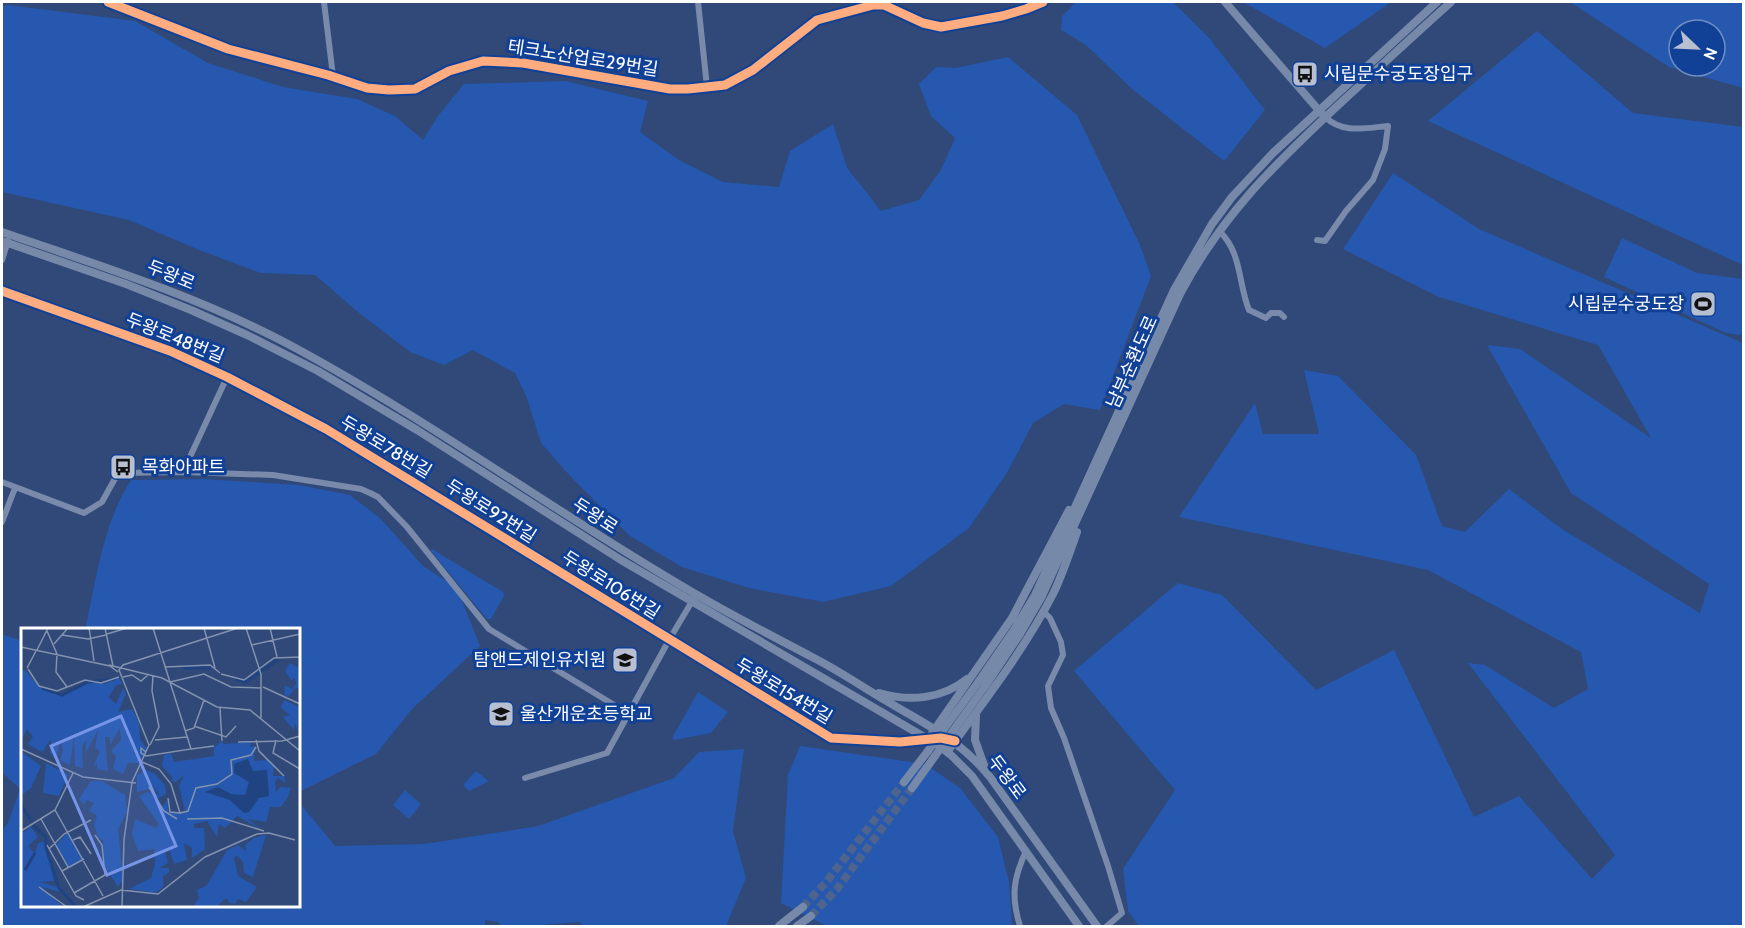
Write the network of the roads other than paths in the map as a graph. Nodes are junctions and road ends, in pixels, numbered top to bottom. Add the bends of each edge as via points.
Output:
1 (108, 2) edge
2 (324, 2) edge
3 (698, 2) edge
4 (1043, 2) edge
5 (1225, 2) edge
6 (1437, 2) edge
7 (1451, 2) edge
8 (333, 76) junction
9 (707, 87) junction
10 (1318, 110) junction
11 (1325, 117) junction
12 (1219, 231) junction
13 (5, 238) edge
14 (1317, 240) dead end
15 (2, 260) edge
16 (2, 291) edge
17 (1284, 317) dead end
18 (227, 377) junction
19 (326, 429) joint
20 (1111, 435) junction
21 (183, 472) junction
22 (2, 483) edge
23 (15, 488) junction
24 (430, 492) joint
25 (2, 522) edge
26 (535, 558) joint
27 (694, 598) junction
28 (1043, 611) junction
29 (669, 640) junction
30 (975, 672) junction
31 (864, 688) junction
32 (957, 698) junction
33 (977, 711) junction
34 (629, 714) junction
35 (935, 729) junction
36 (928, 739) junction
37 (955, 741) junction
38 (947, 752) junction
39 (931, 754) junction
40 (990, 777) junction
41 (525, 778) dead end
42 (904, 782) tunnel mouth
43 (912, 788) tunnel mouth
44 (1026, 851) junction
45 (803, 907) tunnel mouth
46 (811, 916) tunnel mouth
47 (779, 927) edge
48 (797, 927) edge
49 (1020, 927) edge
50 (1079, 927) edge
51 (1097, 927) edge
52 (1107, 927) edge

1 - 8 street, 테크노산업로29번길 via 228,49
2 - 8 street
3 - 9 street
4 - 9 street, 테크노산업로29번길 via 1002,16 941,27 884,5 862,8 817,20 745,76
5 - 10 main road
6 - 10 main road, 남부순환도로
7 - 11 main road, 남부순환도로
8 - 9 street, 테크노산업로29번길 via 367,88 415,89 449,70 483,60 523,63 670,89
10 - 11 main road
10 - 20 main road, 남부순환도로 via 1252,174 1212,224 1174,290
11 - 12 main road, 남부순환도로 via 1259,181
11 - 14 street via 1345,129 1388,126 1385,149 1373,180 1325,241
12 - 17 street via 1233,248 1249,310 1266,318 1271,313
12 - 20 main road, 남부순환도로 via 1180,294
13 - 15 street
13 - 27 main road, 두왕로 via 129,275 287,343 355,381
16 - 18 street, 두왕로48번길 via 170,351
18 - 19 street, 두왕로48번길
18 - 21 street
19 - 24 street, 두왕로78번길
20 - 28 main road via 1060,577
20 - 30 main road via 1021,603
20 - 39 main road, 남부순환도로, bridge via 1041,598 1020,634
21 - 23 street via 118,473 102,502 84,513
21 - 34 street via 273,475 361,489 378,497 489,629
22 - 23 street
23 - 25 street
24 - 26 street, 두왕로92번길
26 - 29 street, 두왕로106번길
27 - 29 street
27 - 31 main road, 두왕로 via 812,657
27 - 36 main road, 두왕로
28 - 33 main road
28 - 52 street via 1061,642 1063,655 1048,686 1051,708 1122,913
29 - 34 street
29 - 36 street, 두왕로154번길 via 831,738 900,742
30 - 31 main road via 948,691 924,697 890,696
30 - 32 main road
31 - 35 main road, 두왕로
32 - 33 main road via 955,706 960,715 967,717
32 - 35 main road
33 - 37 main road
33 - 40 main road via 975,740
34 - 41 street via 607,753
35 - 36 main road
35 - 37 main road, 두왕로
36 - 37 street, 두왕로154번길
36 - 38 main road, 두왕로
37 - 38 main road
37 - 40 main road, 두왕로
38 - 44 main road, 두왕로 via 972,776
39 - 42 main road, 남부순환도로
39 - 43 main road, 남부순환도로
40 - 51 main road, 두왕로
44 - 49 street via 1013,896
44 - 50 main road, 두왕로
45 - 47 main road
46 - 48 main road

